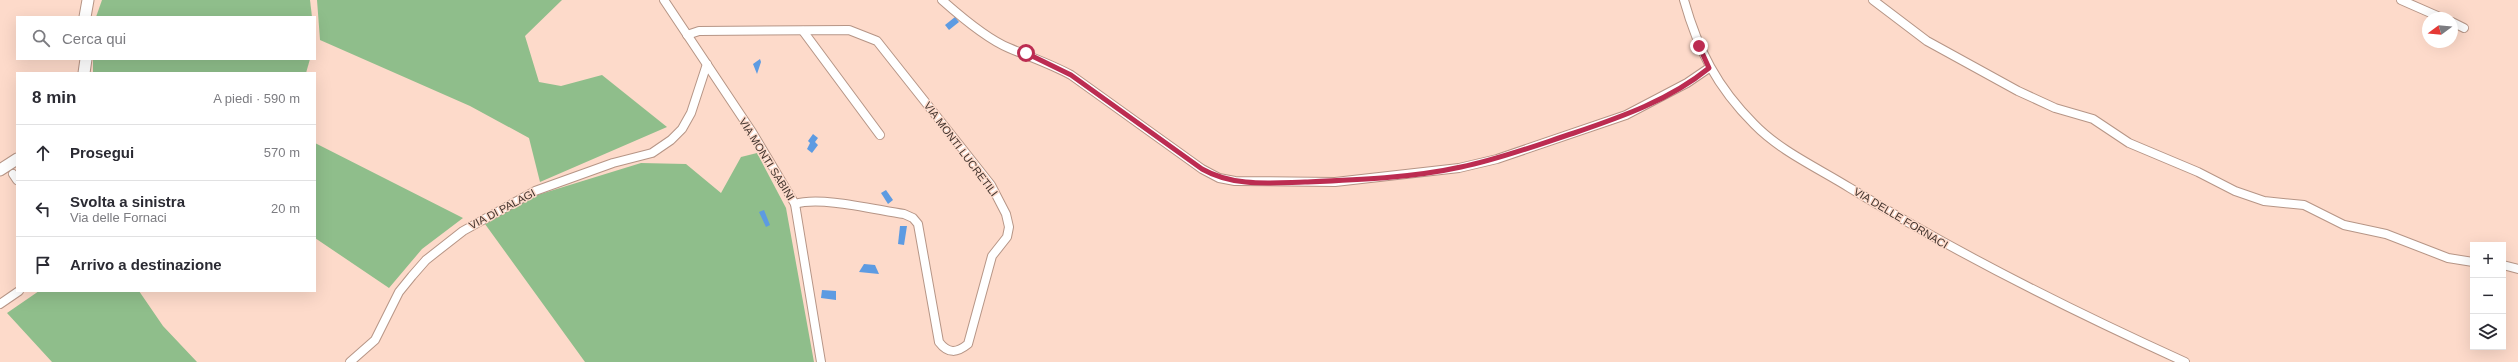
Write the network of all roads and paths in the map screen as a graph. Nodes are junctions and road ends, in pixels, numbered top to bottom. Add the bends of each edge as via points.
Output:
1 (88, 0) edge
2 (664, 0) edge
3 (942, 0) edge
4 (1684, 0) edge
5 (1873, 0) edge
6 (2401, 0) edge
7 (2428, 12) edge
8 (85, 16) edge
9 (2458, 25) edge
10 (2464, 28) dead end
11 (803, 31) junction
12 (687, 35) junction
13 (86, 60) edge
14 (706, 64) junction
15 (1709, 68) junction
16 (84, 72) edge
17 (880, 135) dead end
18 (16, 160) edge
19 (0, 170) edge
20 (795, 204) junction
21 (2470, 262) edge
22 (2506, 266) edge
23 (2518, 269) edge
24 (18, 292) edge
25 (0, 304) edge
26 (350, 362) edge
27 (821, 362) edge
28 (2185, 362) edge

1 - 8 main road
2 - 12 street, VIA MONTI SABINI
3 - 15 street via 992,39 1071,75 1202,169 1219,178 1240,182 1335,182 1474,164 1626,115 1687,83
4 - 15 street, VIA DELLE FORNACI
5 - 21 street via 1927,41 2018,91 2055,108 2093,119 2129,143 2198,172 2235,191 2264,201 2304,205 2344,225 2386,234 2448,258
6 - 7 street
9 - 10 street
11 - 12 street, VIA MONTI LUCRETILI via 699,31
11 - 17 street
11 - 20 street, VIA MONTI LUCRETILI via 849,30 877,41 998,197 1006,214 1008,232 992,256 968,344 960,351 951,352 938,342 918,224 913,218 904,214 831,203 805,201
12 - 14 street, VIA MONTI SABINI
13 - 16 main road
14 - 20 street, VIA MONTI SABINI
14 - 26 street, VIA DI PALAGI via 691,113 682,129 671,140 652,153 612,163 535,191 463,231 426,260 412,276 399,292 375,340
15 - 28 street, VIA DELLE FORNACI via 1755,126 1794,155 1984,266 2095,322
18 - 19 main road
20 - 27 street, VIA MONTI SABINI
22 - 23 street
24 - 25 street

